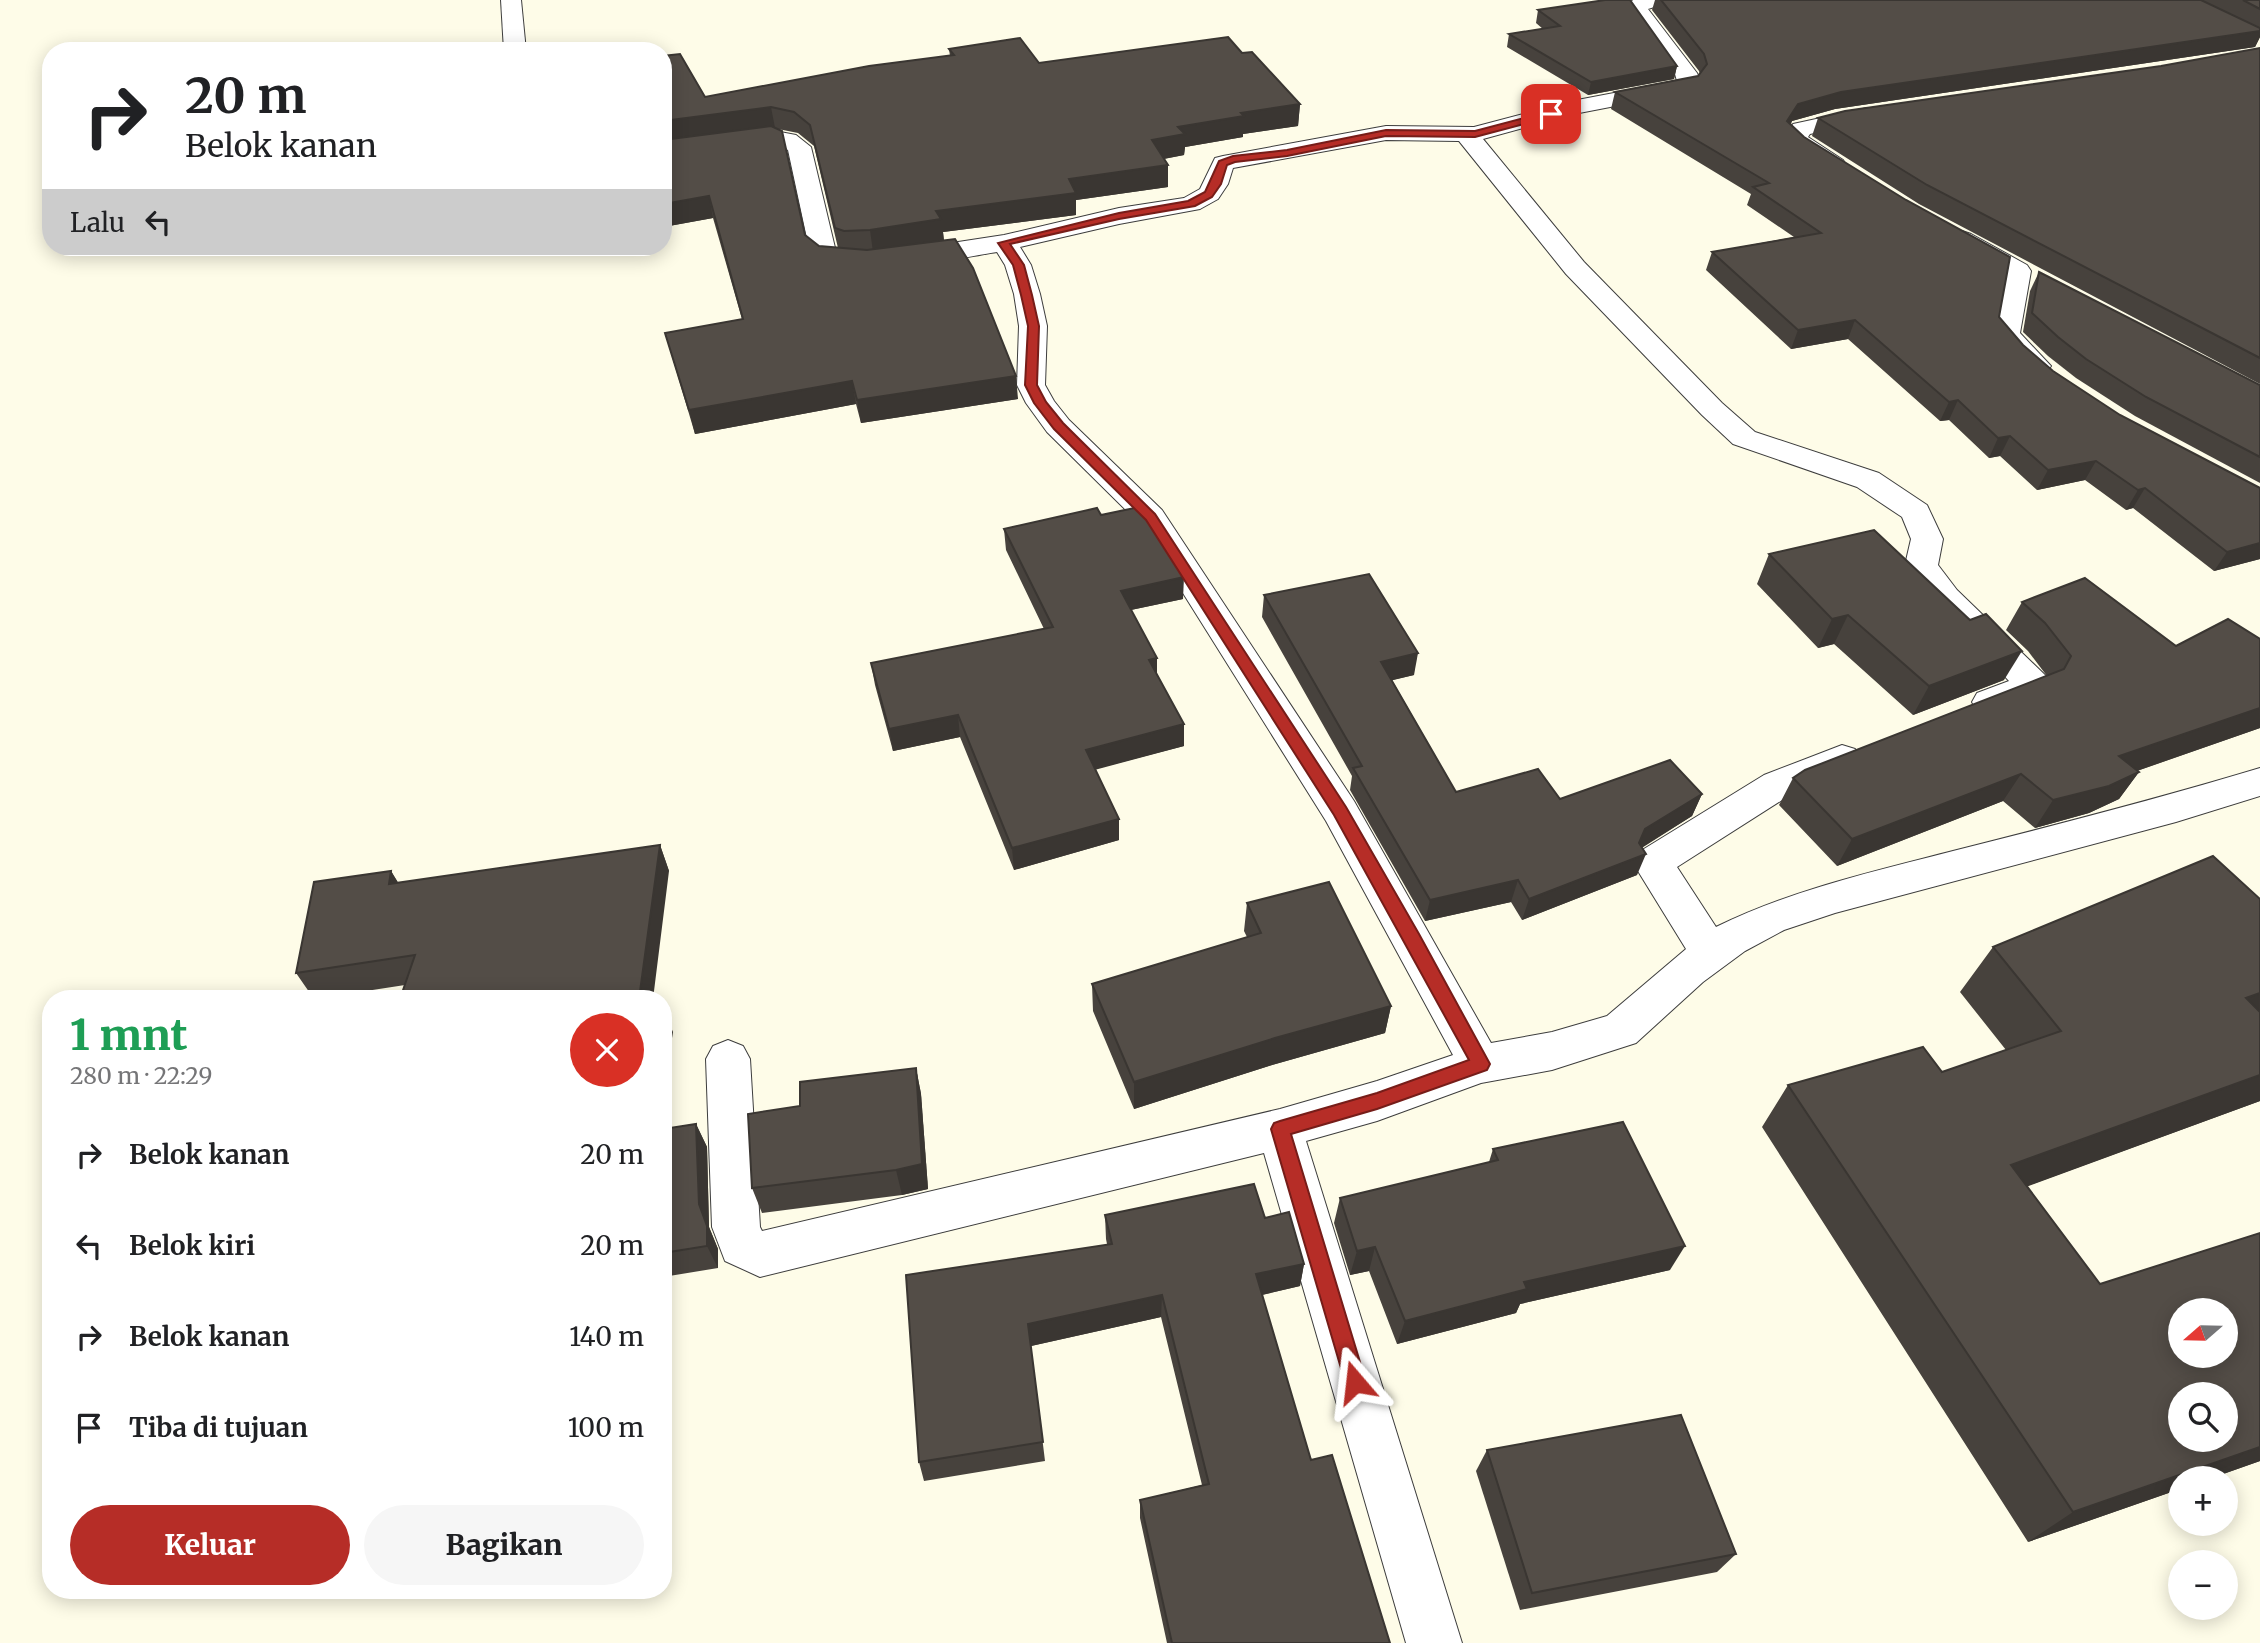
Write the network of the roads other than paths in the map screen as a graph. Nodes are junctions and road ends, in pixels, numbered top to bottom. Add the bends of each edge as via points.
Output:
1 (511, 0) edge
2 (1657, 0) edge
3 (514, 42) edge
4 (1887, 112) edge
5 (1466, 134) junction
6 (672, 152) edge
7 (1852, 176) edge
8 (1945, 231) edge
9 (1004, 243) junction
10 (2060, 383) edge
11 (1956, 715) edge
12 (1867, 750) edge
13 (2260, 782) edge
14 (1711, 954) junction
15 (728, 1059) dead end
16 (1480, 1064) junction
17 (1280, 1129) junction
18 (1434, 1643) edge

1 - 3 street
2 - 5 street via 1636,7 1686,73 1689,80 1685,86
4 - 7 street via 1815,124 1801,129 1796,138
5 - 9 street via 1386,133 1233,159 1223,163 1209,194 1191,204
5 - 11 street via 1575,268 1744,438 1868,480 1916,512 1927,539 1922,565 1935,589 2033,685
6 - 9 street via 775,138 799,146 824,257 831,261 873,263
8 - 10 street via 2029,277 2006,334 2020,352
9 - 16 street via 1018,265 1027,295 1033,326 1031,385 1041,403 1058,426 1151,517 1340,811
12 - 14 street via 1777,785 1653,863
13 - 14 street via 1832,898 1770,919
14 - 16 street via 1621,1030 1552,1051
15 - 17 street via 736,1227 743,1245 760,1254
16 - 17 street
17 - 18 street

